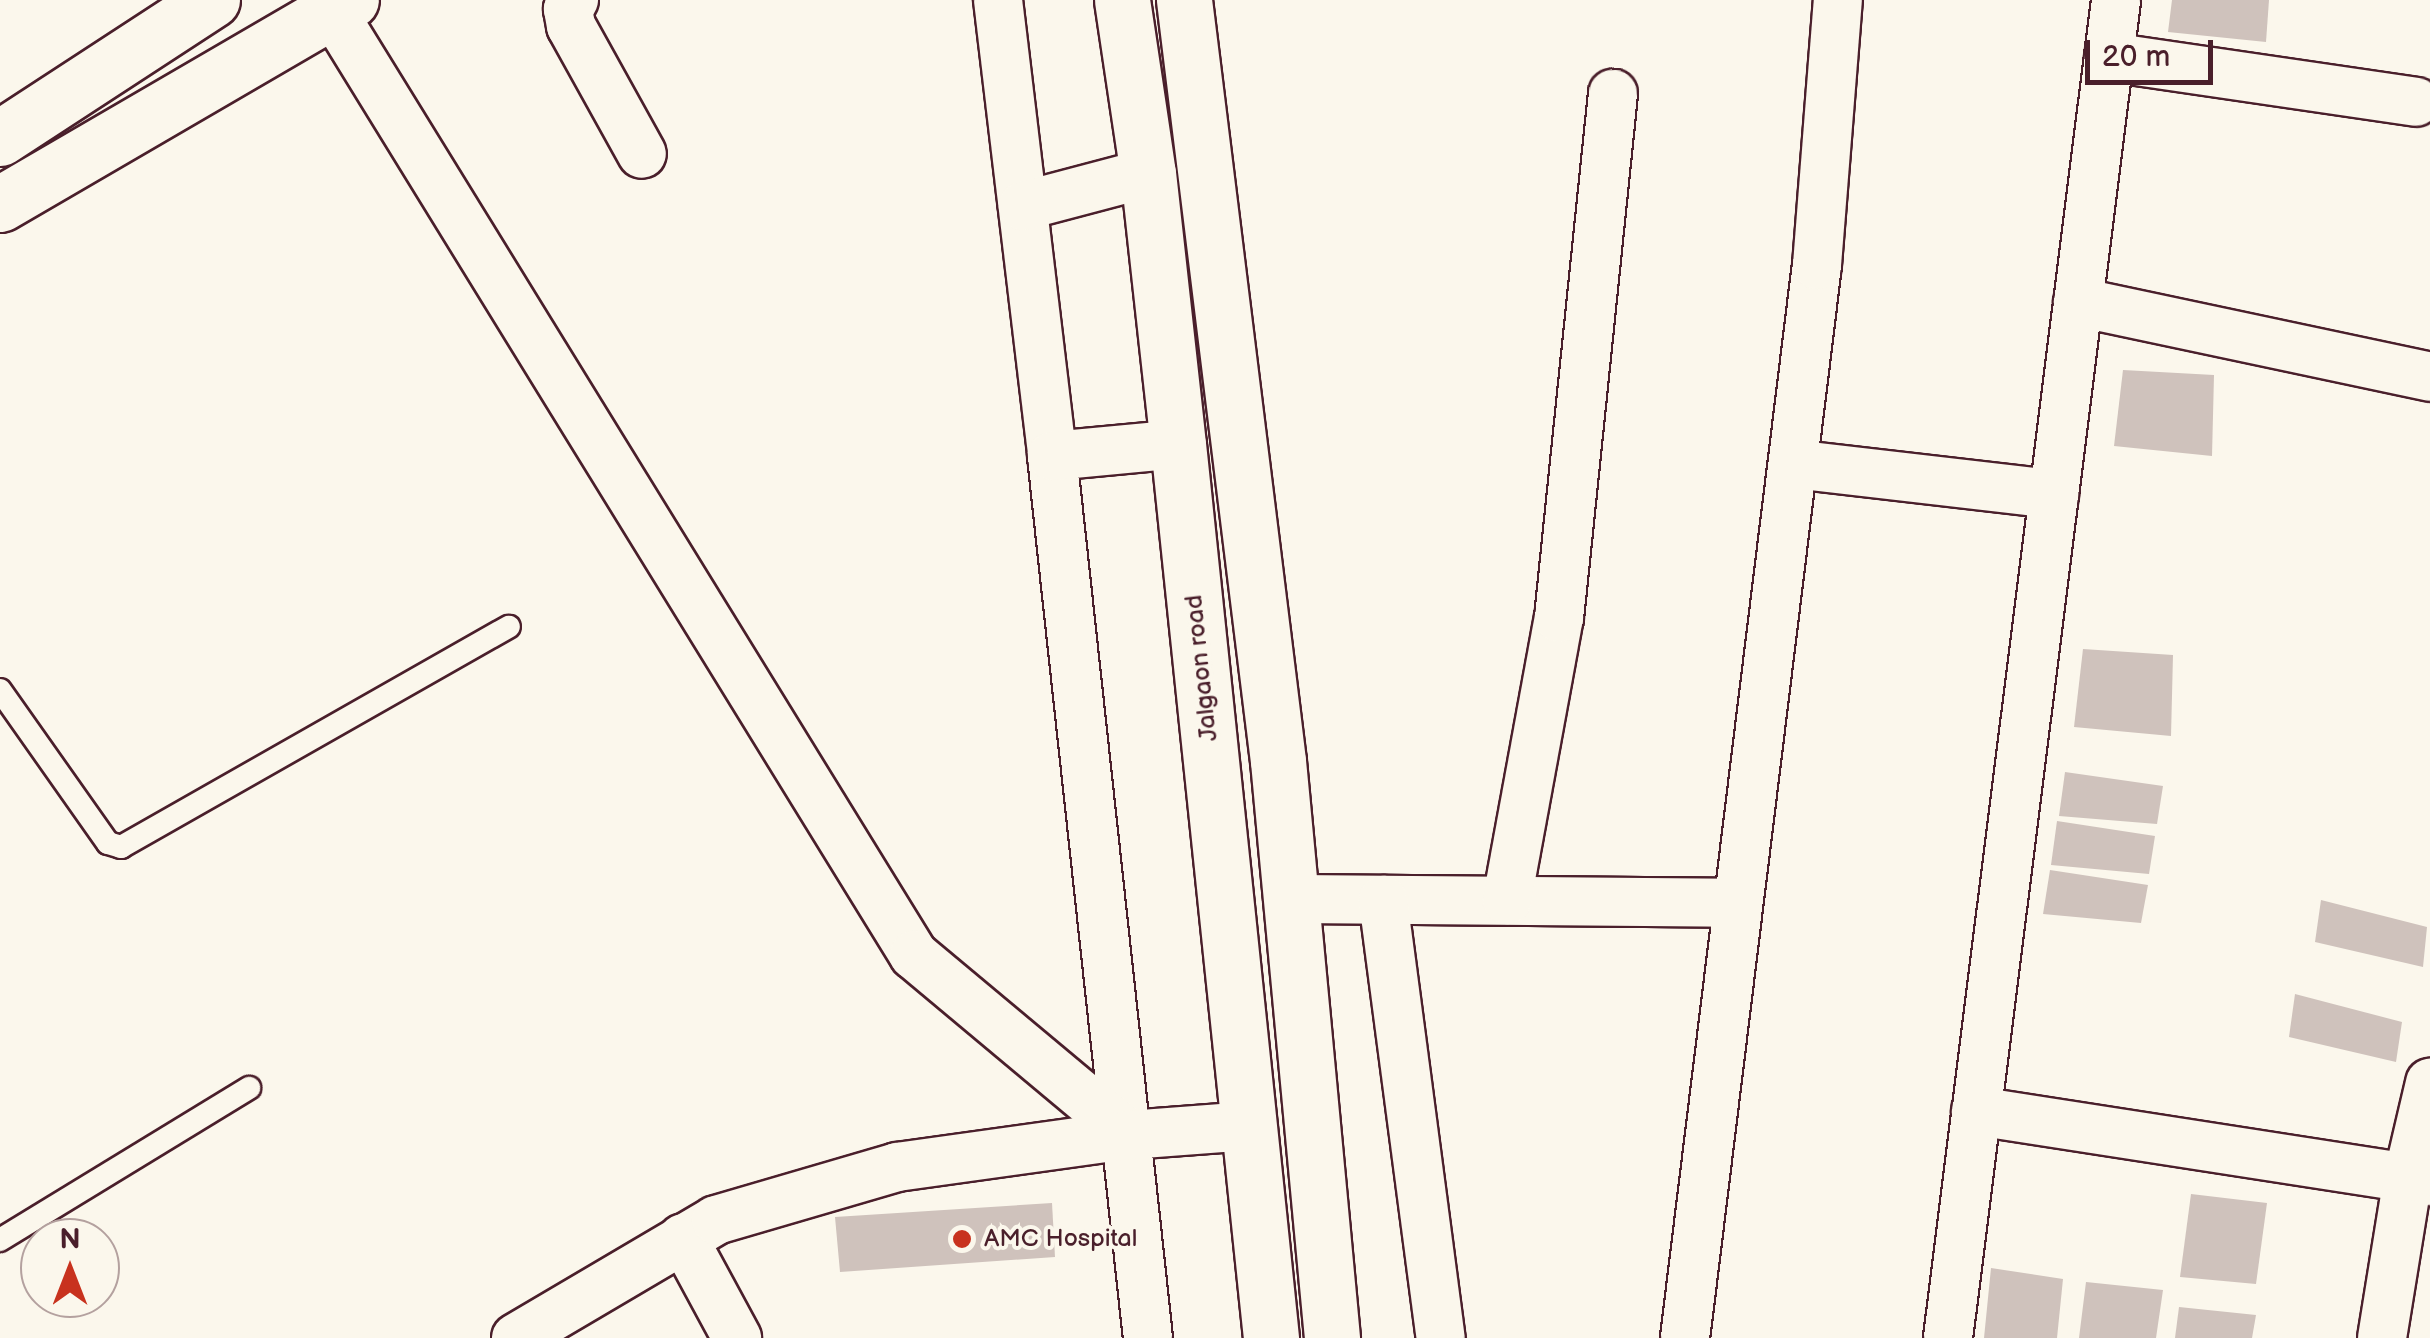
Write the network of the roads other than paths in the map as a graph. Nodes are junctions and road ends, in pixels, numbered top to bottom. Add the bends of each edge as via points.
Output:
1 (212, 0) edge
2 (574, 0) edge
3 (998, 0) edge
4 (1122, 0) edge
5 (1184, 0) edge
6 (1838, 0) edge
7 (2116, 0) edge
8 (341, 6) edge
9 (2108, 58) junction
10 (1613, 94) dead end
11 (2416, 102) dead end
12 (0, 138) edge
13 (642, 154) dead end
14 (1148, 173) junction
15 (0, 204) edge
16 (1023, 206) junction
17 (2078, 302) junction
18 (2430, 377) edge
19 (1178, 444) junction
20 (1052, 456) junction
21 (1793, 464) junction
22 (2054, 494) junction
23 (508, 628) dead end
24 (0, 690) edge
25 (1291, 899) junction
26 (1383, 900) junction
27 (1508, 900) junction
28 (1736, 902) junction
29 (2430, 1084) edge
30 (249, 1088) dead end
31 (1976, 1110) junction
32 (1249, 1126) junction
33 (1129, 1135) junction
34 (2419, 1179) edge
35 (683, 1238) junction
36 (0, 1240) edge
37 (516, 1338) edge
38 (737, 1338) edge
39 (1148, 1338) edge
40 (1271, 1338) edge
41 (1332, 1338) edge
42 (1441, 1338) edge
43 (1685, 1338) edge
44 (1948, 1338) edge
45 (2382, 1338) edge

1 - 12 main road
2 - 13 street via 570,26
3 - 16 street
4 - 14 main road, Jalgaon road
5 - 25 main road
6 - 21 street via 1818,266
7 - 9 street
8 - 15 main road
8 - 33 street via 914,955
9 - 11 street
9 - 17 street
10 - 27 street via 1559,618
14 - 16 street
14 - 19 main road, Jalgaon road
16 - 20 street
17 - 18 street
17 - 22 street
19 - 20 street
19 - 32 main road, Jalgaon road
20 - 33 street
21 - 22 street
21 - 28 street
22 - 31 street
23 - 24 lane via 121,847 108,844
25 - 26 street
25 - 41 main road
26 - 27 street
26 - 42 street
27 - 28 street
28 - 43 street
29 - 34 street
30 - 36 lane
31 - 34 street
31 - 44 street
32 - 33 street
32 - 40 main road, Jalgaon road
33 - 35 street via 897,1167 716,1220
33 - 39 street
34 - 45 street
35 - 37 street
35 - 38 street

